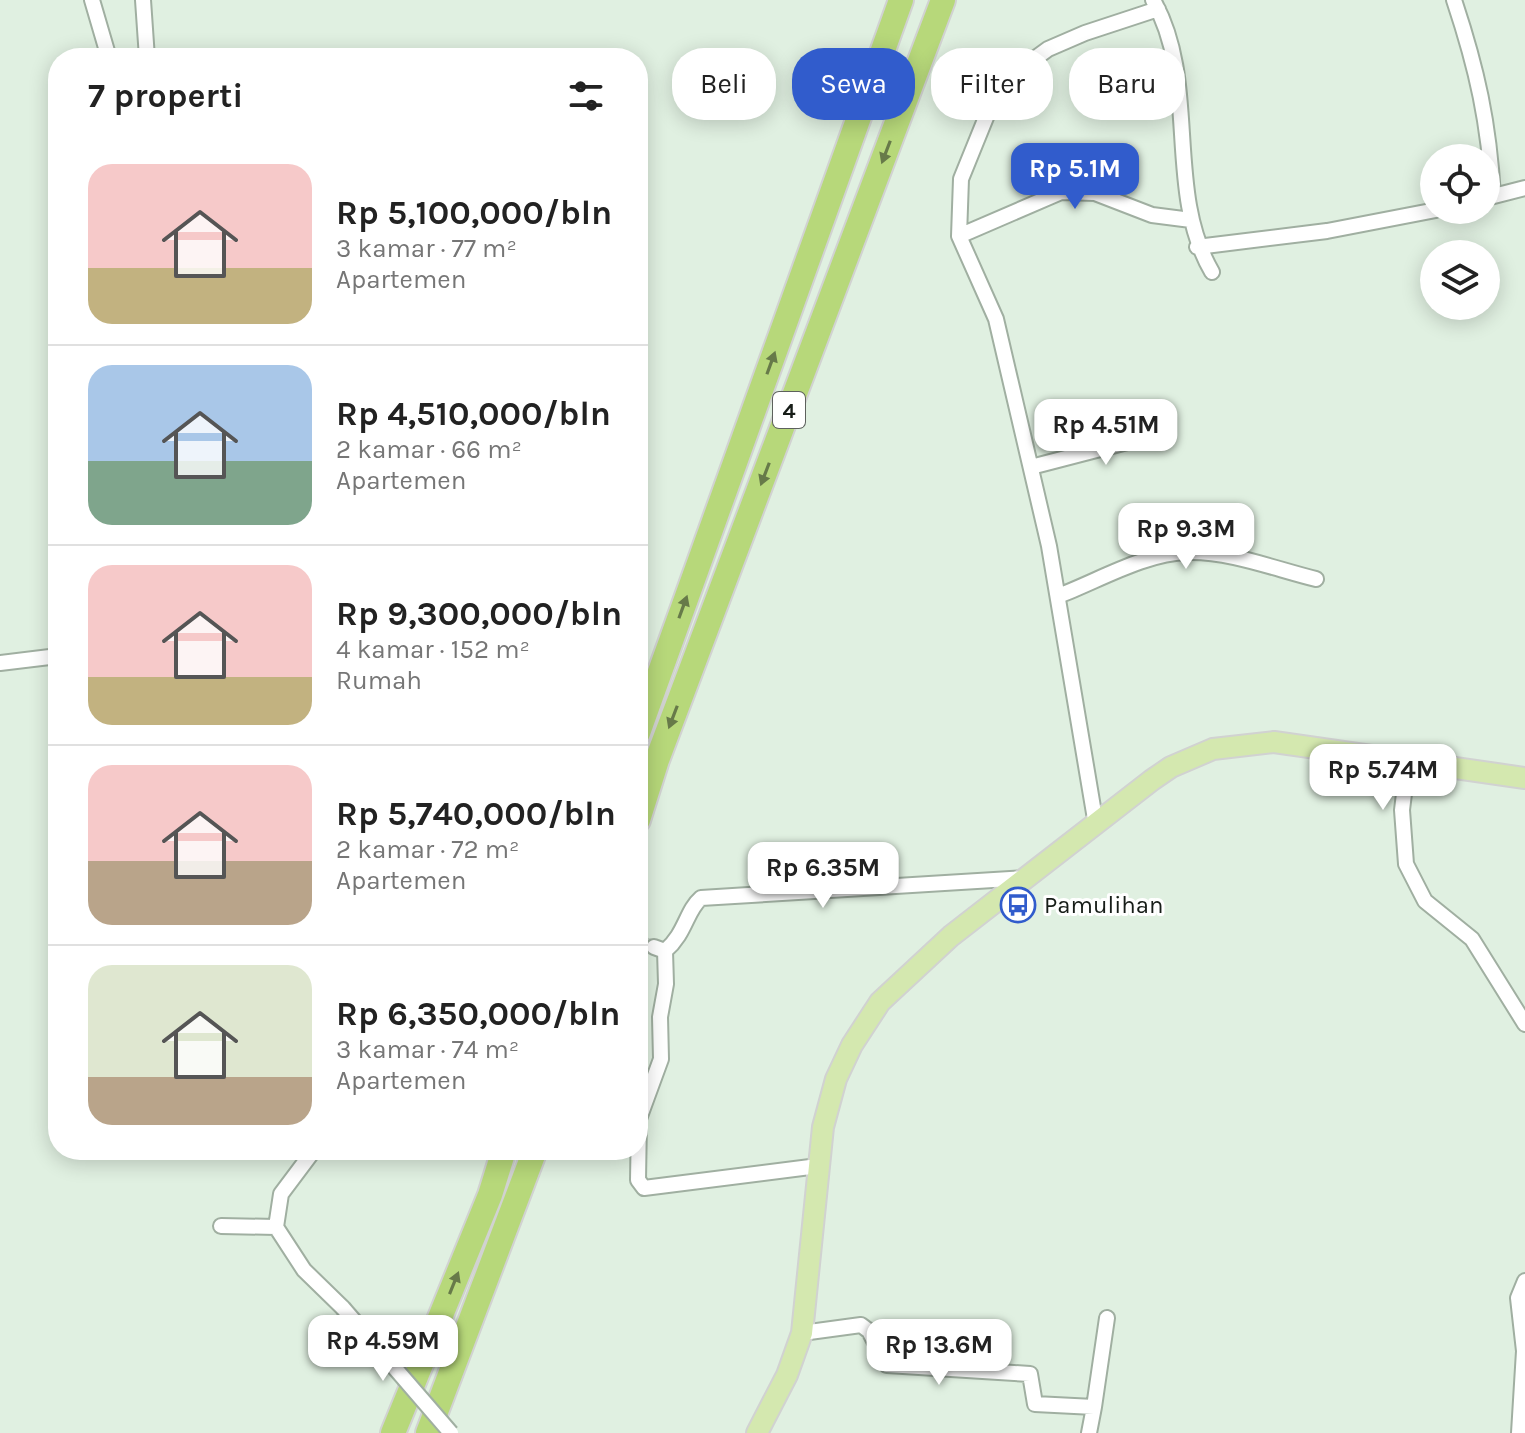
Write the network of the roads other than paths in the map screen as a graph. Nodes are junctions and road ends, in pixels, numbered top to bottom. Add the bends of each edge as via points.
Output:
1 (92, 0) edge
2 (143, 0) edge
3 (901, 0) edge
4 (943, 0) edge
5 (1454, 0) edge
6 (1156, 5) edge
7 (106, 48) edge
8 (146, 48) edge
9 (1490, 144) edge
10 (1525, 188) edge
11 (1500, 194) edge
12 (1420, 213) edge
13 (1191, 220) junction
14 (959, 236) junction
15 (1197, 247) junction
16 (1212, 272) dead end
17 (1164, 424) dead end
18 (1031, 467) junction
19 (1316, 579) dead end
20 (1058, 596) junction
21 (48, 657) edge
22 (0, 663) edge
23 (648, 705) edge
24 (1408, 761) junction
25 (1525, 778) edge
26 (648, 788) edge
27 (1096, 825) junction
28 (1027, 878) junction
29 (1525, 1024) edge
30 (648, 1094) edge
31 (306, 1160) edge
32 (501, 1160) edge
33 (531, 1160) edge
34 (638, 1160) edge
35 (818, 1166) junction
36 (221, 1226) dead end
37 (276, 1227) junction
38 (1525, 1281) edge
39 (1107, 1318) dead end
40 (802, 1333) junction
41 (1094, 1407) junction
42 (393, 1433) edge
43 (428, 1433) edge
44 (451, 1433) edge
45 (757, 1433) edge
46 (1089, 1433) edge
47 (1519, 1433) edge

1 - 7 street
2 - 8 street
23 -> 3 highway, 4
4 -> 26 highway, 4
5 - 9 street via 1478,72
6 - 13 street via 1173,62
6 - 14 street via 1048,49 1022,68 989,110 961,179
10 - 11 street
12 - 15 street
13 - 14 street via 1152,215 1095,193 1061,192
13 - 15 street
14 - 18 street via 996,319
15 - 16 street
17 - 18 street via 1135,440
18 - 20 street
19 - 20 street via 1221,555 1187,552 1150,558
20 - 27 street
21 - 22 street
24 - 25 main road
24 - 27 main road via 1274,742 1229,745 1171,767
24 - 29 street via 1402,810 1406,864 1425,901 1472,939
27 - 28 main road
28 - 30 street via 701,898 687,925 659,949 666,984 661,1059
28 - 35 main road via 951,936 880,1002 836,1079
31 - 37 street via 281,1194
42 -> 32 highway
33 - 43 highway
34 - 35 street via 638,1180 644,1188
35 - 40 main road
36 - 37 street
37 - 44 street, bridge via 304,1270
38 - 47 street via 1518,1298 1524,1351
39 - 41 street
40 - 41 street via 861,1325 887,1365 1030,1374 1035,1404
40 - 45 main road
41 - 46 street

